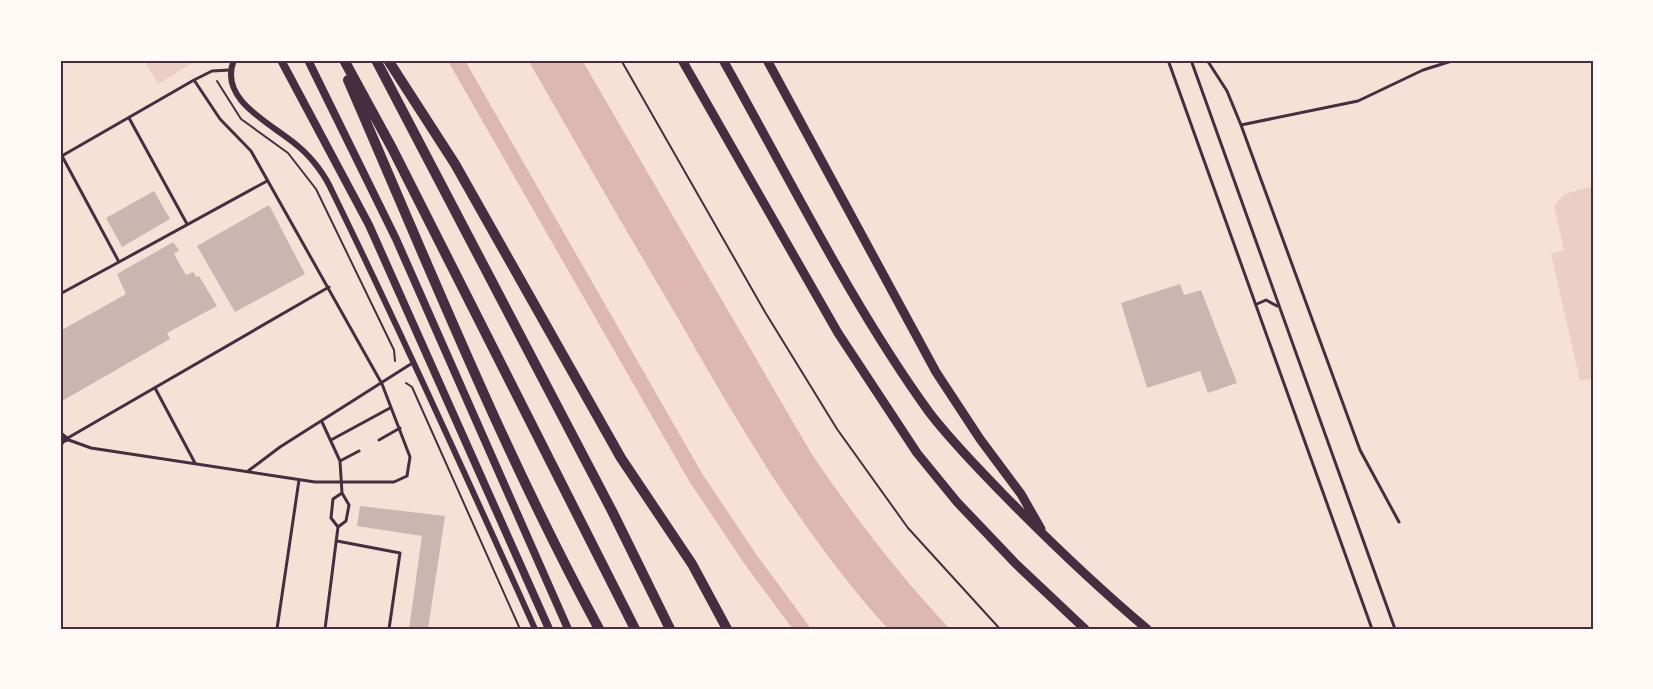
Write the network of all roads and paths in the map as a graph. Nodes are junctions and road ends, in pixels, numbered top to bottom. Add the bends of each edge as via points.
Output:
1 (234, 60) edge
2 (281, 60) edge
3 (308, 60) edge
4 (340, 60) edge
5 (344, 60) edge
6 (376, 60) edge
7 (388, 60) edge
8 (621, 60) edge
9 (682, 60) edge
10 (723, 60) edge
11 (767, 60) edge
12 (1168, 60) edge
13 (1191, 60) edge
14 (1207, 60) edge
15 (1455, 60) edge
16 (772, 65) edge
17 (230, 70) junction
18 (194, 80) junction
19 (217, 81) dead end
20 (129, 118) junction
21 (1241, 125) junction
22 (61, 157) edge
23 (268, 180) junction
24 (187, 224) junction
25 (119, 262) junction
26 (329, 287) junction
27 (60, 294) edge
28 (1256, 305) junction
29 (1278, 307) junction
30 (395, 361) dead end
31 (415, 361) junction
32 (406, 382) dead end
33 (382, 384) junction
34 (155, 388) junction
35 (391, 408) junction
36 (322, 422) junction
37 (400, 428) junction
38 (63, 436) edge
39 (331, 440) junction
40 (379, 440) dead end
41 (60, 446) edge
42 (359, 451) dead end
43 (340, 461) junction
44 (195, 463) junction
45 (248, 471) junction
46 (299, 480) junction
47 (343, 483) junction
48 (342, 493) junction
49 (1399, 522) dead end
50 (338, 527) junction
51 (1049, 541) junction
52 (337, 542) junction
53 (277, 629) edge
54 (325, 629) edge
55 (389, 629) edge
56 (520, 629) edge
57 (536, 629) edge
58 (549, 629) edge
59 (568, 629) edge
60 (599, 629) edge
61 (635, 629) edge
62 (670, 629) edge
63 (727, 629) edge
64 (1000, 629) edge
65 (1085, 629) edge
66 (1147, 629) edge
67 (1372, 629) edge
68 (1395, 629) edge

1 - 17 street
2 - 58 main road via 369,225
3 - 59 main road via 396,239
4 - 60 highway via 499,428
5 - 61 highway via 393,148
6 - 62 highway
7 - 63 highway via 455,164 621,458 692,564
8 - 64 path via 765,312 837,429 908,528
9 - 65 highway via 838,333 917,453 1008,556
10 - 51 highway via 893,360 960,449
11 - 16 highway
12 - 28 lane
13 - 29 lane
14 - 21 lane via 1227,91
15 - 21 lane via 1423,70 1358,101
16 - 51 highway via 936,372
17 - 18 lane via 212,71
17 - 31 street via 231,80 246,105 300,147 330,186
18 - 20 lane
18 - 23 lane via 220,119 251,151
19 - 30 path via 241,118 288,153 316,189 394,350
20 - 22 lane
20 - 24 lane
21 - 49 lane via 1360,450
22 - 25 lane
23 - 24 lane
23 - 26 lane
24 - 25 lane
25 - 27 lane
26 - 33 lane
26 - 34 lane
28 - 29 lane via 1266,300
28 - 67 lane
29 - 68 lane
31 - 33 lane
31 - 57 street
32 - 56 path via 412,387
33 - 35 lane
33 - 36 lane
34 - 38 lane
34 - 44 lane
35 - 37 lane
35 - 39 lane
36 - 39 lane
36 - 45 lane
37 - 40 lane
37 - 47 lane via 410,457 408,476 394,482
38 - 41 lane
38 - 44 lane via 91,448
39 - 43 lane
42 - 43 lane
43 - 47 lane
44 - 45 lane
45 - 46 lane
46 - 47 lane
46 - 53 lane
47 - 48 lane
48 - 50 lane via 349,505 346,521
48 - 50 lane via 333,500 331,518
50 - 52 lane
51 - 66 highway
52 - 54 lane
52 - 55 lane via 400,553

